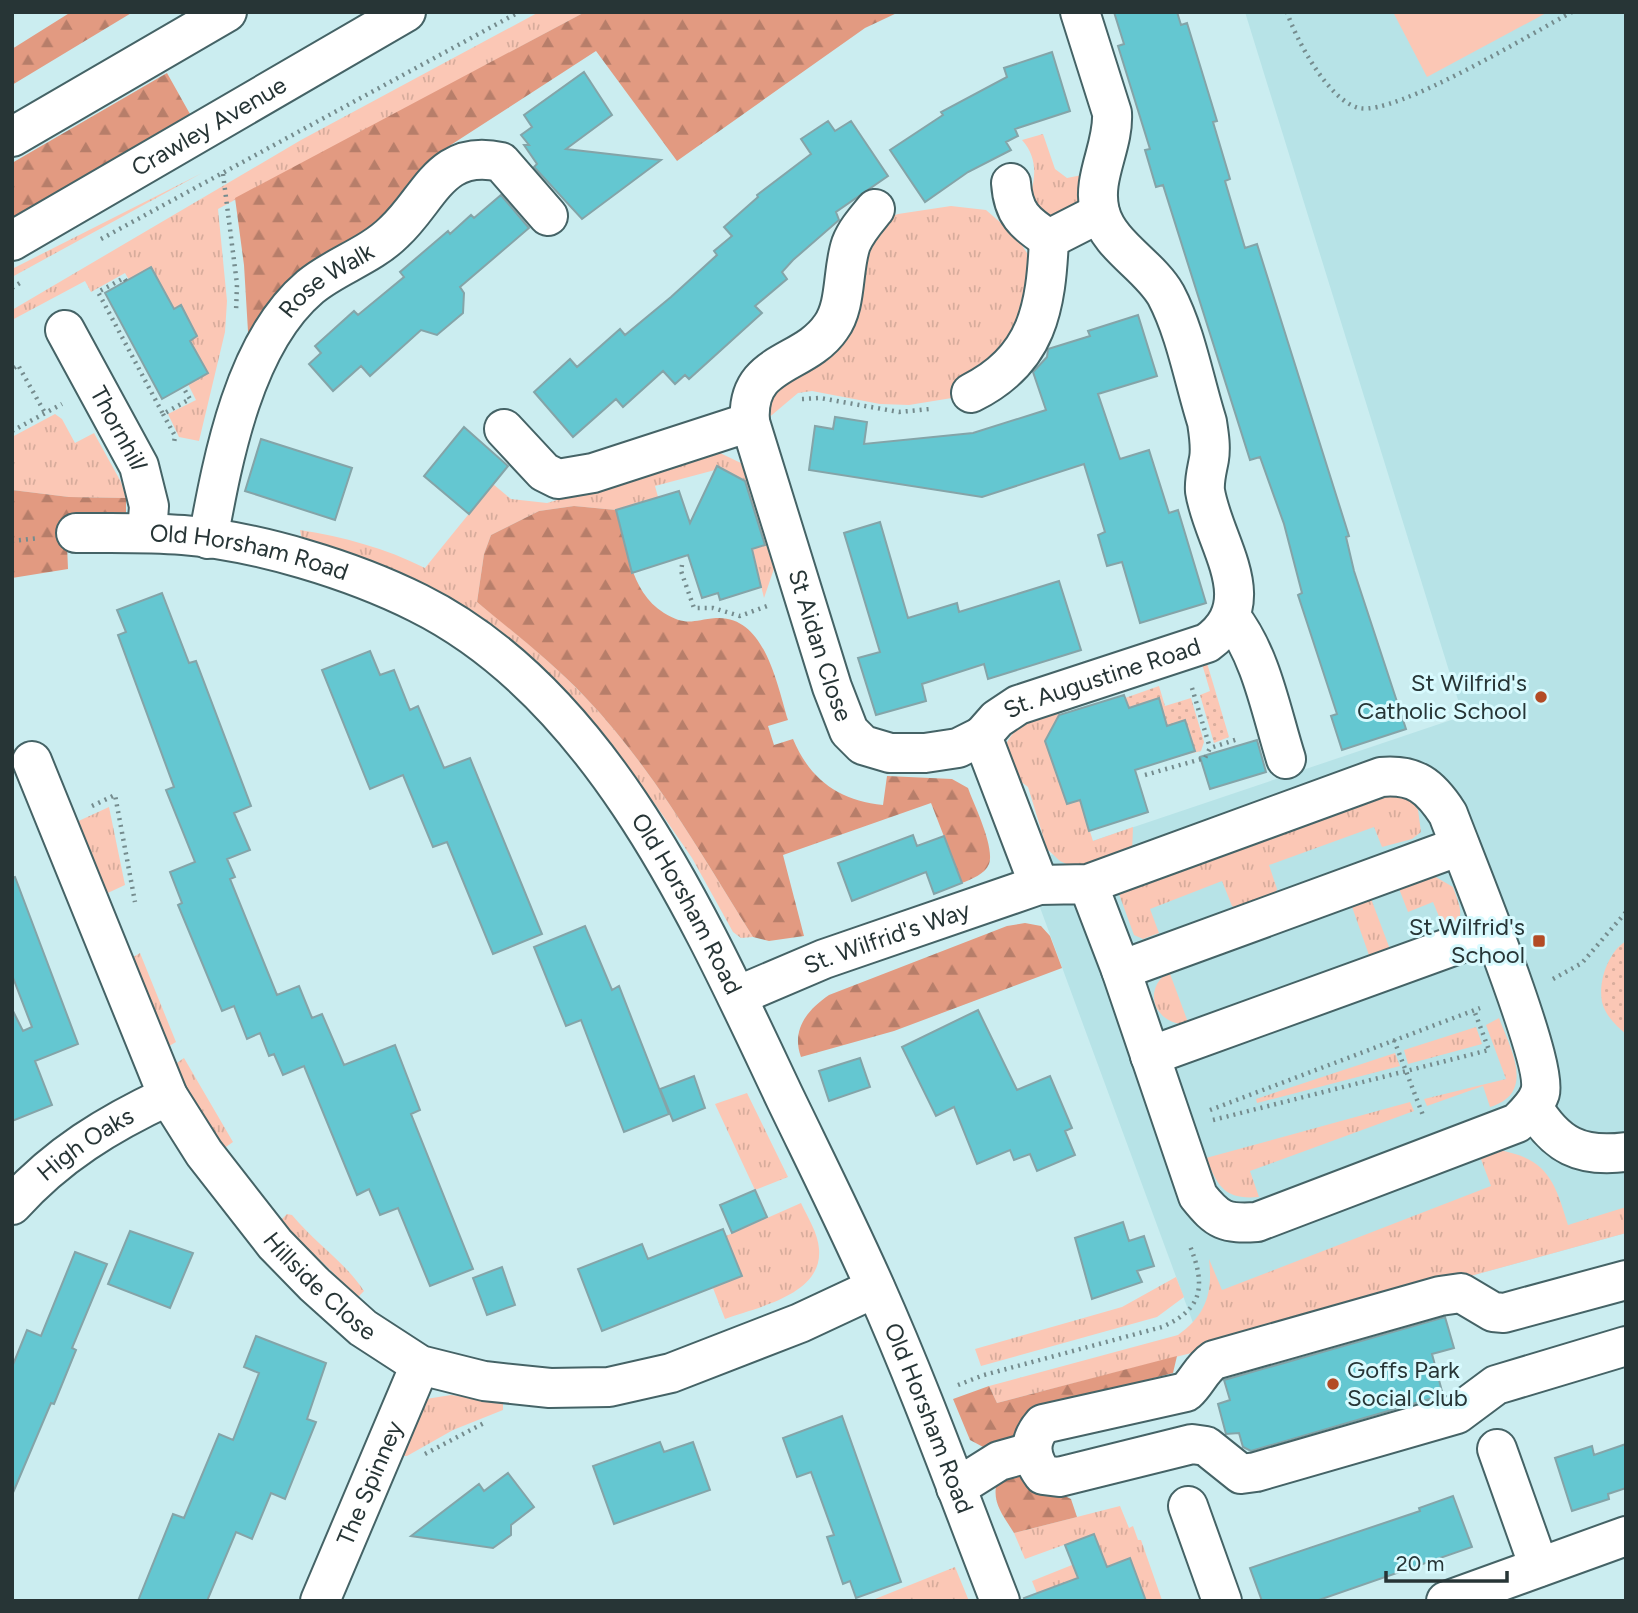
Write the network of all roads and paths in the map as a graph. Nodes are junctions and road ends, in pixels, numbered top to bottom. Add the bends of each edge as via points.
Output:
1 (227, 12) edge
2 (419, 12) edge
3 (519, 12) edge
4 (1080, 12) edge
5 (1287, 12) edge
6 (1572, 12) edge
7 (394, 20) edge
8 (12, 136) edge
9 (1011, 183) dead end
10 (875, 209) dead end
11 (1100, 213) junction
12 (548, 216) dead end
13 (1049, 239) junction
14 (12, 241) edge
15 (94, 243) dead end
16 (36, 274) dead end
17 (126, 281) dead end
18 (12, 288) edge
19 (65, 330) dead end
20 (14, 368) edge
21 (183, 387) dead end
22 (971, 393) dead end
23 (929, 409) dead end
24 (45, 413) dead end
25 (504, 429) dead end
26 (752, 430) junction
27 (76, 533) dead end
28 (147, 533) junction
29 (208, 539) junction
30 (682, 565) dead end
31 (740, 616) dead end
32 (1231, 617) junction
33 (1181, 651) junction
34 (982, 736) junction
35 (1281, 743) joint
36 (1210, 748) junction
37 (33, 761) dead end
38 (1144, 775) dead end
39 (57, 822) junction
40 (1460, 846) junction
41 (1088, 884) junction
42 (1039, 885) junction
43 (137, 912) dead end
44 (1626, 912) edge
45 (1492, 932) junction
46 (1121, 970) junction
47 (1515, 993) junction
48 (737, 996) junction
49 (1474, 1010) junction
50 (1394, 1040) junction
51 (1150, 1056) junction
52 (1405, 1071) junction
53 (168, 1096) junction
54 (1533, 1107) junction
55 (1626, 1152) edge
56 (1438, 1154) junction
57 (12, 1205) edge
58 (1185, 1234) dead end
59 (1626, 1280) edge
60 (876, 1288) junction
61 (1626, 1346) edge
62 (421, 1365) junction
63 (921, 1400) junction
64 (1497, 1449) dead end
65 (1031, 1452) junction
66 (956, 1488) junction
67 (1188, 1506) dead end
68 (1626, 1536) edge
69 (1539, 1567) junction
70 (320, 1601) edge
71 (1000, 1601) edge
72 (1222, 1601) edge
73 (1446, 1601) edge

1 - 8 street
2 - 7 street, Crawley Avenue
3 - 15 path
4 - 11 street via 1112,113 1113,130 1098,194
5 - 6 path via 1308,56 1328,83 1345,102 1361,108 1436,84
7 - 14 street, Crawley Avenue
9 - 13 street via 1018,217
10 - 26 street, St Aidan Close via 852,242 838,314 831,327 758,382 751,394
11 - 13 street
11 - 32 street via 1111,234 1165,293 1173,312 1207,422 1210,440 1205,491 1231,575 1235,598
12 - 29 street, Rose Walk via 500,162 462,162 432,184 393,234 311,286 282,315 253,370 222,464
13 - 22 street via 1044,299 1035,330 1007,370
16 - 18 path
17 - 21 path via 124,278 98,292 163,414 190,399
19 - 28 street, Thornhill via 139,466 149,506
20 - 24 path via 18,365
23 - 26 path via 878,410 805,399 793,401
25 - 26 street via 544,472 558,479
26 - 34 street, St Aidan Close via 849,731 863,745 890,753 958,748
27 - 28 street, Old Horsham Road
28 - 29 street, Old Horsham Road
29 - 48 street, Old Horsham Road via 288,555 359,577 420,604 532,684 585,744 633,810 685,894
30 - 31 path via 694,608
32 - 33 street, St. Augustine Road via 1222,632 1207,643
32 - 35 street via 1253,654
33 - 34 street, St. Augustine Road via 1018,705
33 - 36 path
34 - 42 street, St. Augustine Road
35 - 36 path
36 - 38 path via 1205,758
37 - 39 street, Hillside Close
39 - 43 path via 115,795
39 - 53 street, Hillside Close
40 - 41 street, St. Wilfrid's Way via 1435,794 1417,779 1381,777
40 - 45 street, St. Wilfrid's Way
40 - 46 street
41 - 42 street, St. Wilfrid's Way
41 - 46 street
42 - 48 street, St. Wilfrid's Way via 824,959
44 - 47 path via 1582,963
45 - 47 street, St. Wilfrid's Way
45 - 51 street
46 - 51 street
47 - 49 path
47 - 54 street, St. Wilfrid's Way via 1540,1070 1540,1092
48 - 60 street, Old Horsham Road
49 - 50 path
49 - 52 path via 1489,1050
50 - 52 path
50 - 52 path via 1205,1112 1214,1121
51 - 56 street via 1198,1196 1213,1215 1232,1224 1257,1222
52 - 56 path
53 - 57 street, High Oaks via 110,1123 62,1158
53 - 62 street, Hillside Close via 237,1199 275,1244 363,1328
54 - 55 street via 1548,1131 1570,1146 1598,1154
54 - 56 street via 1517,1123
58 - 63 path via 1201,1283 1181,1318 984,1375
59 - 65 street via 1504,1313 1493,1312 1461,1293 1440,1296 1214,1360 1186,1392 1043,1424 1034,1434
60 - 62 street, Hillside Close via 671,1373 609,1387 550,1388 484,1381
60 - 63 street, Old Horsham Road
61 - 65 street via 1496,1385 1457,1414 1256,1472 1241,1474 1206,1446 1192,1444 1059,1477 1043,1475
62 - 70 street, The Spinney
63 - 66 street, Old Horsham Road
64 - 69 street
65 - 66 street via 999,1461
66 - 71 street, Old Horsham Road
67 - 72 street
68 - 69 street
69 - 73 street

